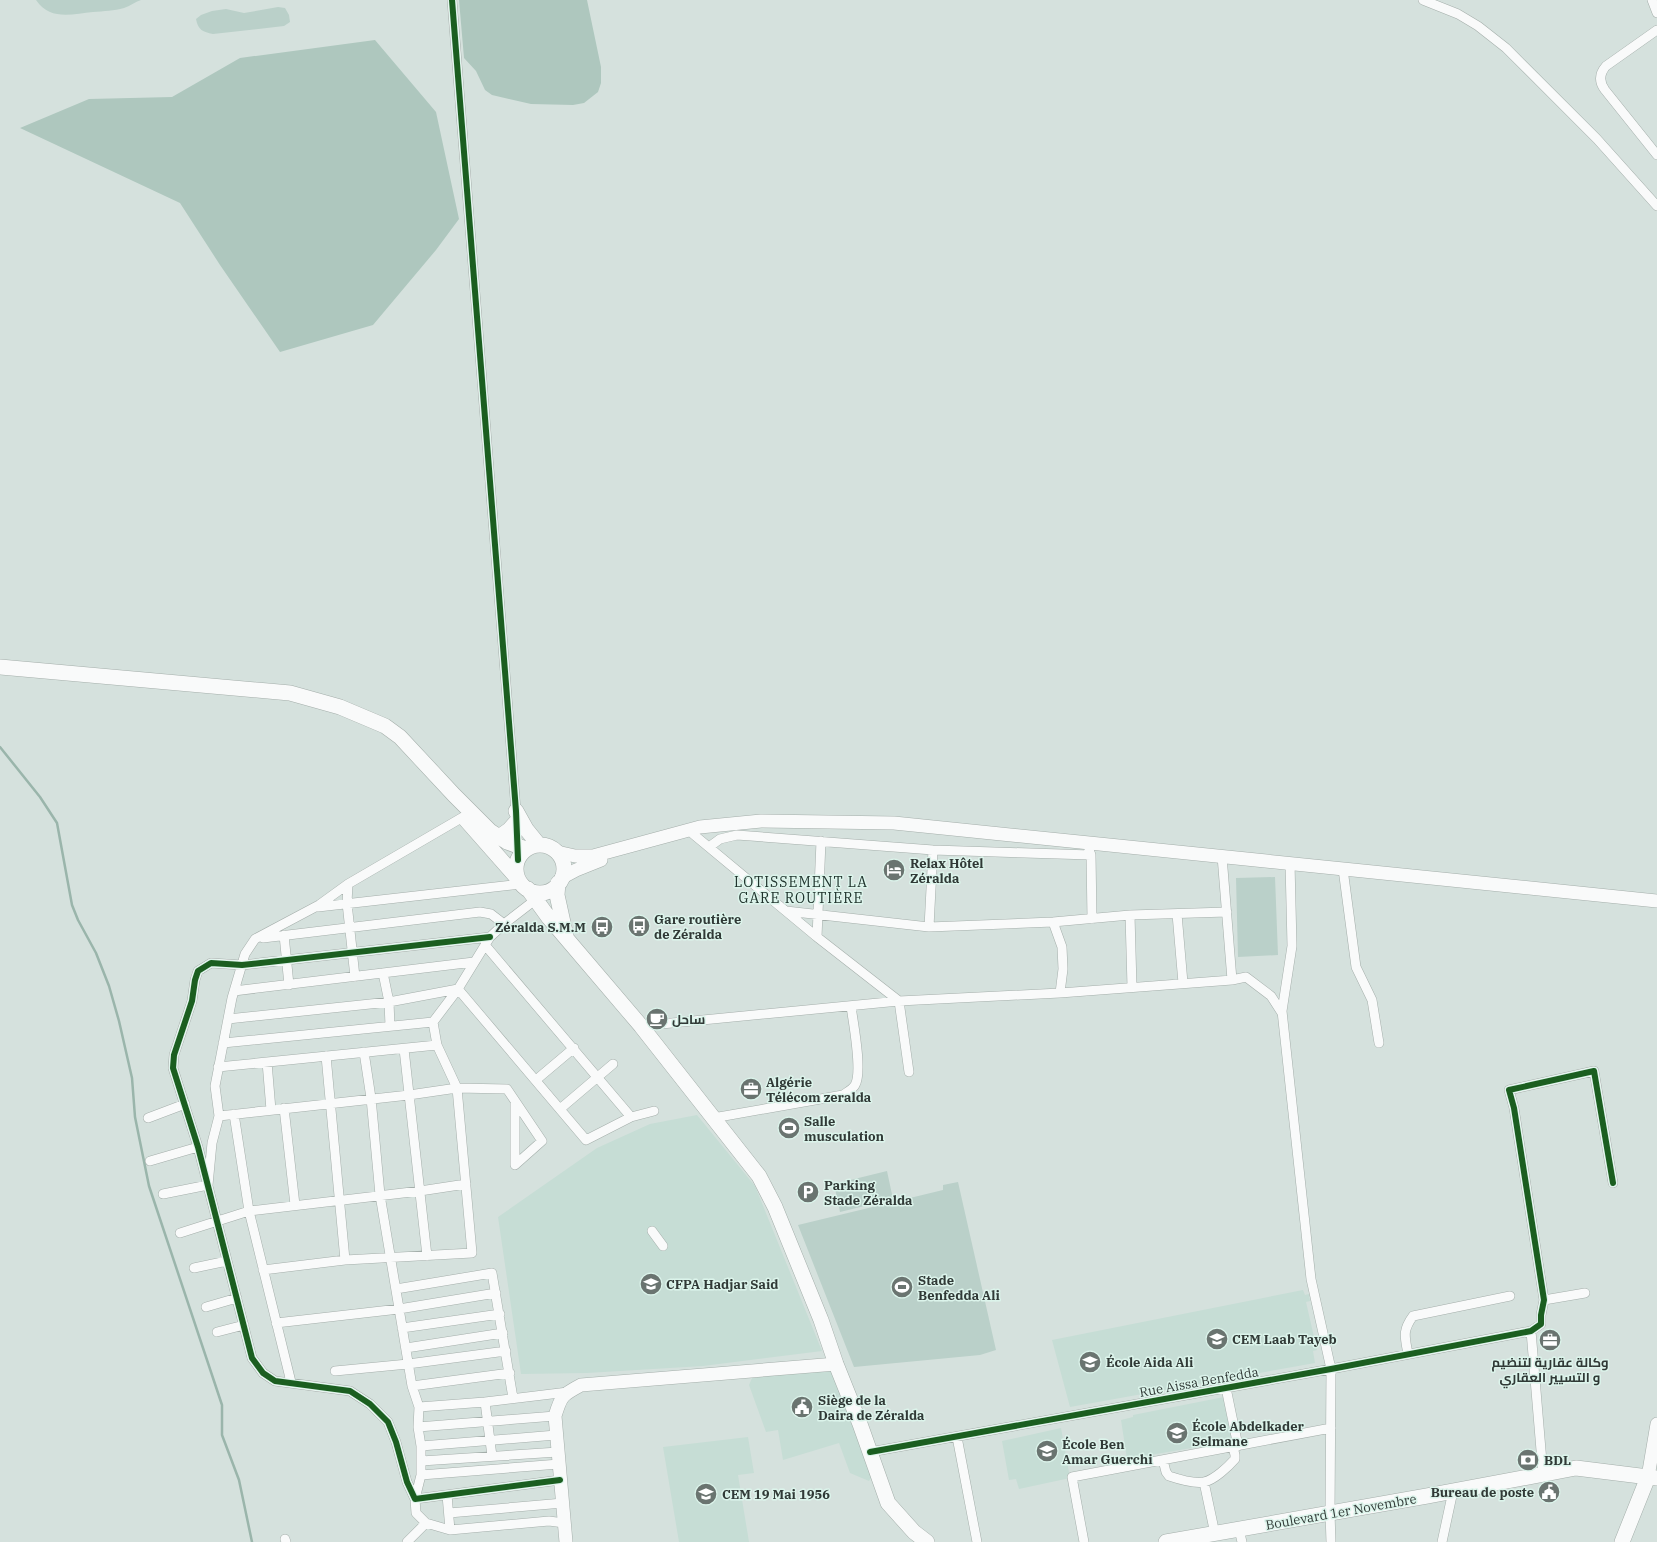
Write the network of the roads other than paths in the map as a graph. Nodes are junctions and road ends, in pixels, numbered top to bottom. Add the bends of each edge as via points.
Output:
1 (452, 0) edge
2 (1423, 0) edge
3 (1652, 0) edge
4 (1657, 13) edge
5 (1657, 30) edge
6 (1657, 155) edge
7 (1657, 206) edge
8 (0, 666) edge
9 (366, 718) junction
10 (516, 816) junction
11 (463, 817) junction
12 (714, 827) junction
13 (693, 834) junction
14 (498, 837) junction
15 (822, 841) junction
16 (709, 847) junction
17 (1089, 848) junction
18 (525, 850) junction
19 (933, 850) junction
20 (557, 852) junction
21 (1222, 856) junction
22 (1290, 863) junction
23 (1344, 869) junction
24 (560, 881) junction
25 (348, 884) junction
26 (526, 888) junction
27 (1657, 901) edge
28 (347, 903) junction
29 (315, 907) junction
30 (786, 911) junction
31 (1227, 912) junction
32 (817, 914) junction
33 (1177, 914) junction
34 (1130, 915) junction
35 (1092, 919) junction
36 (1053, 922) junction
37 (504, 924) junction
38 (350, 927) junction
39 (929, 927) junction
40 (284, 935) junction
41 (490, 937) junction
42 (566, 937) junction
43 (817, 937) junction
44 (255, 939) junction
45 (485, 945) junction
46 (353, 953) junction
47 (286, 960) junction
48 (474, 962) junction
49 (242, 965) junction
50 (383, 973) junction
51 (355, 977) junction
52 (1232, 980) junction
53 (1183, 983) junction
54 (289, 985) junction
55 (1132, 987) junction
56 (458, 989) junction
57 (234, 992) junction
58 (1060, 992) junction
59 (898, 1001) junction
60 (389, 1002) junction
61 (851, 1006) junction
62 (1282, 1013) junction
63 (228, 1019) junction
64 (433, 1022) junction
65 (390, 1026) junction
66 (641, 1026) junction
67 (1379, 1043) dead end
68 (223, 1044) junction
69 (437, 1045) junction
70 (404, 1048) junction
71 (574, 1048) junction
72 (364, 1052) junction
73 (326, 1056) junction
74 (267, 1062) junction
75 (613, 1064) dead end
76 (218, 1067) junction
77 (909, 1072) dead end
78 (598, 1077) junction
79 (536, 1080) junction
80 (457, 1088) junction
81 (409, 1095) junction
82 (371, 1098) junction
83 (515, 1101) junction
84 (329, 1103) junction
85 (185, 1104) junction
86 (284, 1108) junction
87 (560, 1109) junction
88 (270, 1110) junction
89 (654, 1111) dead end
90 (234, 1114) junction
91 (219, 1116) junction
92 (631, 1117) junction
93 (148, 1118) dead end
94 (713, 1118) junction
95 (198, 1147) junction
96 (150, 1161) dead end
97 (466, 1184) junction
98 (1613, 1184) dead end
99 (208, 1185) junction
100 (420, 1191) junction
101 (162, 1194) dead end
102 (380, 1195) junction
103 (340, 1200) junction
104 (295, 1206) junction
105 (249, 1212) junction
106 (217, 1222) junction
107 (652, 1231) dead end
108 (180, 1233) dead end
109 (663, 1246) dead end
110 (427, 1256) junction
111 (390, 1257) junction
112 (345, 1260) junction
113 (227, 1261) junction
114 (194, 1268) dead end
115 (263, 1270) junction
116 (396, 1289) junction
117 (496, 1293) junction
118 (1585, 1293) dead end
119 (1510, 1296) dead end
120 (237, 1298) junction
121 (1544, 1300) junction
122 (206, 1307) dead end
123 (399, 1309) junction
124 (500, 1314) junction
125 (276, 1323) junction
126 (244, 1325) junction
127 (402, 1328) junction
128 (1531, 1331) junction
129 (218, 1332) dead end
130 (503, 1333) junction
131 (406, 1348) junction
132 (506, 1352) junction
133 (1408, 1354) junction
134 (408, 1364) junction
135 (836, 1364) junction
136 (1331, 1369) junction
137 (335, 1371) dead end
138 (510, 1373) junction
139 (291, 1382) junction
140 (412, 1386) junction
141 (1226, 1388) junction
142 (568, 1392) junction
143 (513, 1398) junction
144 (485, 1402) junction
145 (419, 1407) junction
146 (555, 1416) junction
147 (487, 1422) junction
148 (1657, 1424) edge
149 (418, 1427) junction
150 (1331, 1428) junction
151 (556, 1435) junction
152 (956, 1437) junction
153 (489, 1440) junction
154 (421, 1446) junction
155 (1236, 1446) junction
156 (870, 1452) junction
157 (492, 1456) junction
158 (558, 1458) junction
159 (421, 1460) junction
160 (1163, 1460) junction
161 (1543, 1474) junction
162 (420, 1475) junction
163 (1653, 1477) edge
164 (560, 1480) junction
165 (1204, 1482) junction
166 (1453, 1492) junction
167 (447, 1495) junction
168 (415, 1499) junction
169 (563, 1503) junction
170 (449, 1513) junction
171 (1330, 1514) junction
172 (426, 1523) junction
173 (564, 1523) junction
174 (450, 1530) junction
175 (1215, 1534) junction
176 (1240, 1536) edge
177 (565, 1540) edge
178 (1187, 1540) edge
179 (407, 1542) edge
180 (928, 1542) edge
181 (977, 1542) edge
182 (1084, 1542) edge
183 (1166, 1542) edge
184 (1331, 1542) edge
185 (1442, 1542) edge
186 (1622, 1542) edge

1 - 10 street
2 - 7 street via 1458,14 1506,48 1597,139
3 - 4 street
5 - 6 street via 1606,66 1602,70 1601,80 1605,90
8 - 9 main road via 290,694 340,707
9 - 11 main road via 407,751
9 - 14 main road via 385,726 400,737 477,819
10 - 14 main road via 509,830
10 - 18 street
10 - 18 main road via 526,829
11 - 25 street
11 - 26 main road
12 - 13 main road
12 - 17 main road via 761,821 894,823
12 - 20 main road via 690,829 593,856 574,856
13 - 16 street
13 - 24 main road via 595,862
14 - 18 main road
15 - 16 street via 737,836 725,837
15 - 19 street
15 - 32 street
16 - 30 street
17 - 19 street
17 - 21 main road
17 - 35 street
18 - 20 main road via 545,846
18 - 26 main road via 516,873
19 - 39 street
20 - 24 main road via 563,864
21 - 22 main road
21 - 31 street
22 - 23 main road
22 - 62 street via 1292,946
23 - 27 main road
23 - 67 street via 1356,967 1372,1000
24 - 26 main road via 547,891
24 - 42 main road via 557,895
25 - 28 street
25 - 29 street
26 - 28 street
26 - 37 street
26 - 42 main road
28 - 29 street
28 - 38 street
29 - 44 street
30 - 32 street
30 - 43 street
31 - 33 street
31 - 52 street
32 - 39 street
32 - 43 street
33 - 34 street
33 - 53 street
34 - 35 street
34 - 55 street
35 - 36 street
36 - 39 street
36 - 58 street via 1062,947
37 - 38 street via 491,914 480,912
37 - 41 street
38 - 40 street
38 - 46 street
40 - 44 street
40 - 47 street
41 - 45 street
41 - 46 street
42 - 66 main road
43 - 59 street
44 - 49 street via 245,954
45 - 48 street
45 - 71 street
46 - 47 street
46 - 51 street
47 - 49 street
47 - 54 street
48 - 50 street
48 - 56 street
49 - 57 street
49 - 85 street via 210,963 198,971 173,1068
50 - 51 street
50 - 60 street
51 - 54 street
52 - 53 street
52 - 62 street via 1246,977 1271,996
53 - 55 street
54 - 57 street
55 - 58 street
56 - 60 street
56 - 64 street
56 - 79 street
57 - 63 street
58 - 59 street
59 - 61 street
59 - 77 street
60 - 63 street
60 - 65 street
61 - 66 street
61 - 94 street via 859,1072 855,1086 843,1095
62 - 136 street via 1311,1279
63 - 68 street
64 - 65 street
64 - 69 street
65 - 68 street
66 - 94 main road
68 - 76 street
69 - 70 street
69 - 80 street
70 - 72 street
70 - 81 street
71 - 78 street
71 - 79 street
72 - 73 street
72 - 82 street
73 - 74 street
73 - 84 street
74 - 76 street
74 - 88 street
75 - 78 street
76 - 91 street via 214,1086
78 - 87 street
78 - 92 street
79 - 87 street
80 - 81 street
80 - 83 street via 507,1089
80 - 97 street
81 - 82 street
81 - 100 street
82 - 84 street
82 - 102 street
83 - 83 street via 515,1109 515,1165 542,1141
84 - 86 street
84 - 103 street
85 - 93 street
85 - 95 street
86 - 88 street
86 - 104 street
87 - 92 street via 586,1140
88 - 90 street
89 - 92 street
90 - 91 street
90 - 105 street
91 - 99 street via 212,1143
94 - 135 main road via 759,1176 775,1207
95 - 96 street
95 - 99 street
97 - 100 street
97 - 110 street via 472,1253
98 - 121 street via 1594,1071 1509,1090
99 - 101 street
99 - 106 street
100 - 102 street
100 - 110 street
102 - 103 street
102 - 111 street
103 - 104 street
103 - 112 street
104 - 105 street
105 - 106 street
105 - 115 street
106 - 108 street
106 - 113 street
107 - 109 street
110 - 111 street
111 - 112 street
111 - 116 street
112 - 115 street
113 - 114 street
113 - 120 street
115 - 125 street
116 - 117 street via 492,1273
116 - 123 street
117 - 123 street
117 - 124 street
118 - 121 street
119 - 133 street via 1412,1316 1404,1334
120 - 122 street
120 - 126 street
121 - 128 street via 1541,1324
123 - 125 street
123 - 127 street
124 - 127 street
124 - 130 street
125 - 139 street
126 - 129 street
126 - 139 street via 252,1358 263,1373 275,1381
127 - 131 street
128 - 133 street, Rue Aissa Benfedda
128 - 161 street
130 - 131 street
130 - 132 street
131 - 134 street
132 - 134 street
132 - 138 street
133 - 136 street, Rue Aissa Benfedda
134 - 137 street
134 - 140 street
135 - 142 main road via 581,1386
135 - 156 main road
136 - 141 street, Rue Aissa Benfedda
136 - 150 street
138 - 140 street
138 - 143 street
139 - 168 street via 350,1391 370,1404 388,1422
140 - 145 street
141 - 152 street, Rue Aissa Benfedda
141 - 155 street
142 - 143 street
142 - 146 main road via 560,1399
143 - 144 street
144 - 145 street
144 - 147 street
145 - 149 street
146 - 147 street
146 - 151 main road
147 - 149 street
147 - 153 street
148 - 163 main road
149 - 154 street
150 - 155 street
150 - 171 street
151 - 153 street
151 - 158 main road
152 - 156 street, Rue Aissa Benfedda
152 - 181 street
153 - 154 street
153 - 157 street
154 - 159 street
155 - 160 street
155 - 165 street via 1235,1459 1213,1478
156 - 180 main road via 888,1503 914,1532
157 - 158 street
157 - 159 street
158 - 162 street
158 - 164 main road
159 - 162 street
160 - 165 street via 1169,1476
160 - 182 street via 1072,1477
161 - 163 main road, Boulevard 1er Novembre via 1576,1468
161 - 166 main road, Boulevard 1er Novembre
162 - 168 street
163 - 186 main road
164 - 167 street
164 - 169 main road
165 - 175 street
166 - 171 main road, Boulevard 1er Novembre
166 - 185 street
167 - 168 street
167 - 170 street
168 - 172 street via 416,1512
169 - 170 street
169 - 173 main road
170 - 174 street
171 - 176 main road, Boulevard 1er Novembre
171 - 184 street
172 - 174 street
172 - 179 street
173 - 174 street via 549,1521
173 - 177 main road
175 - 176 main road, Boulevard 1er Novembre
175 - 178 main road, Boulevard 1er Novembre
178 - 183 main road, Boulevard 1er Novembre

